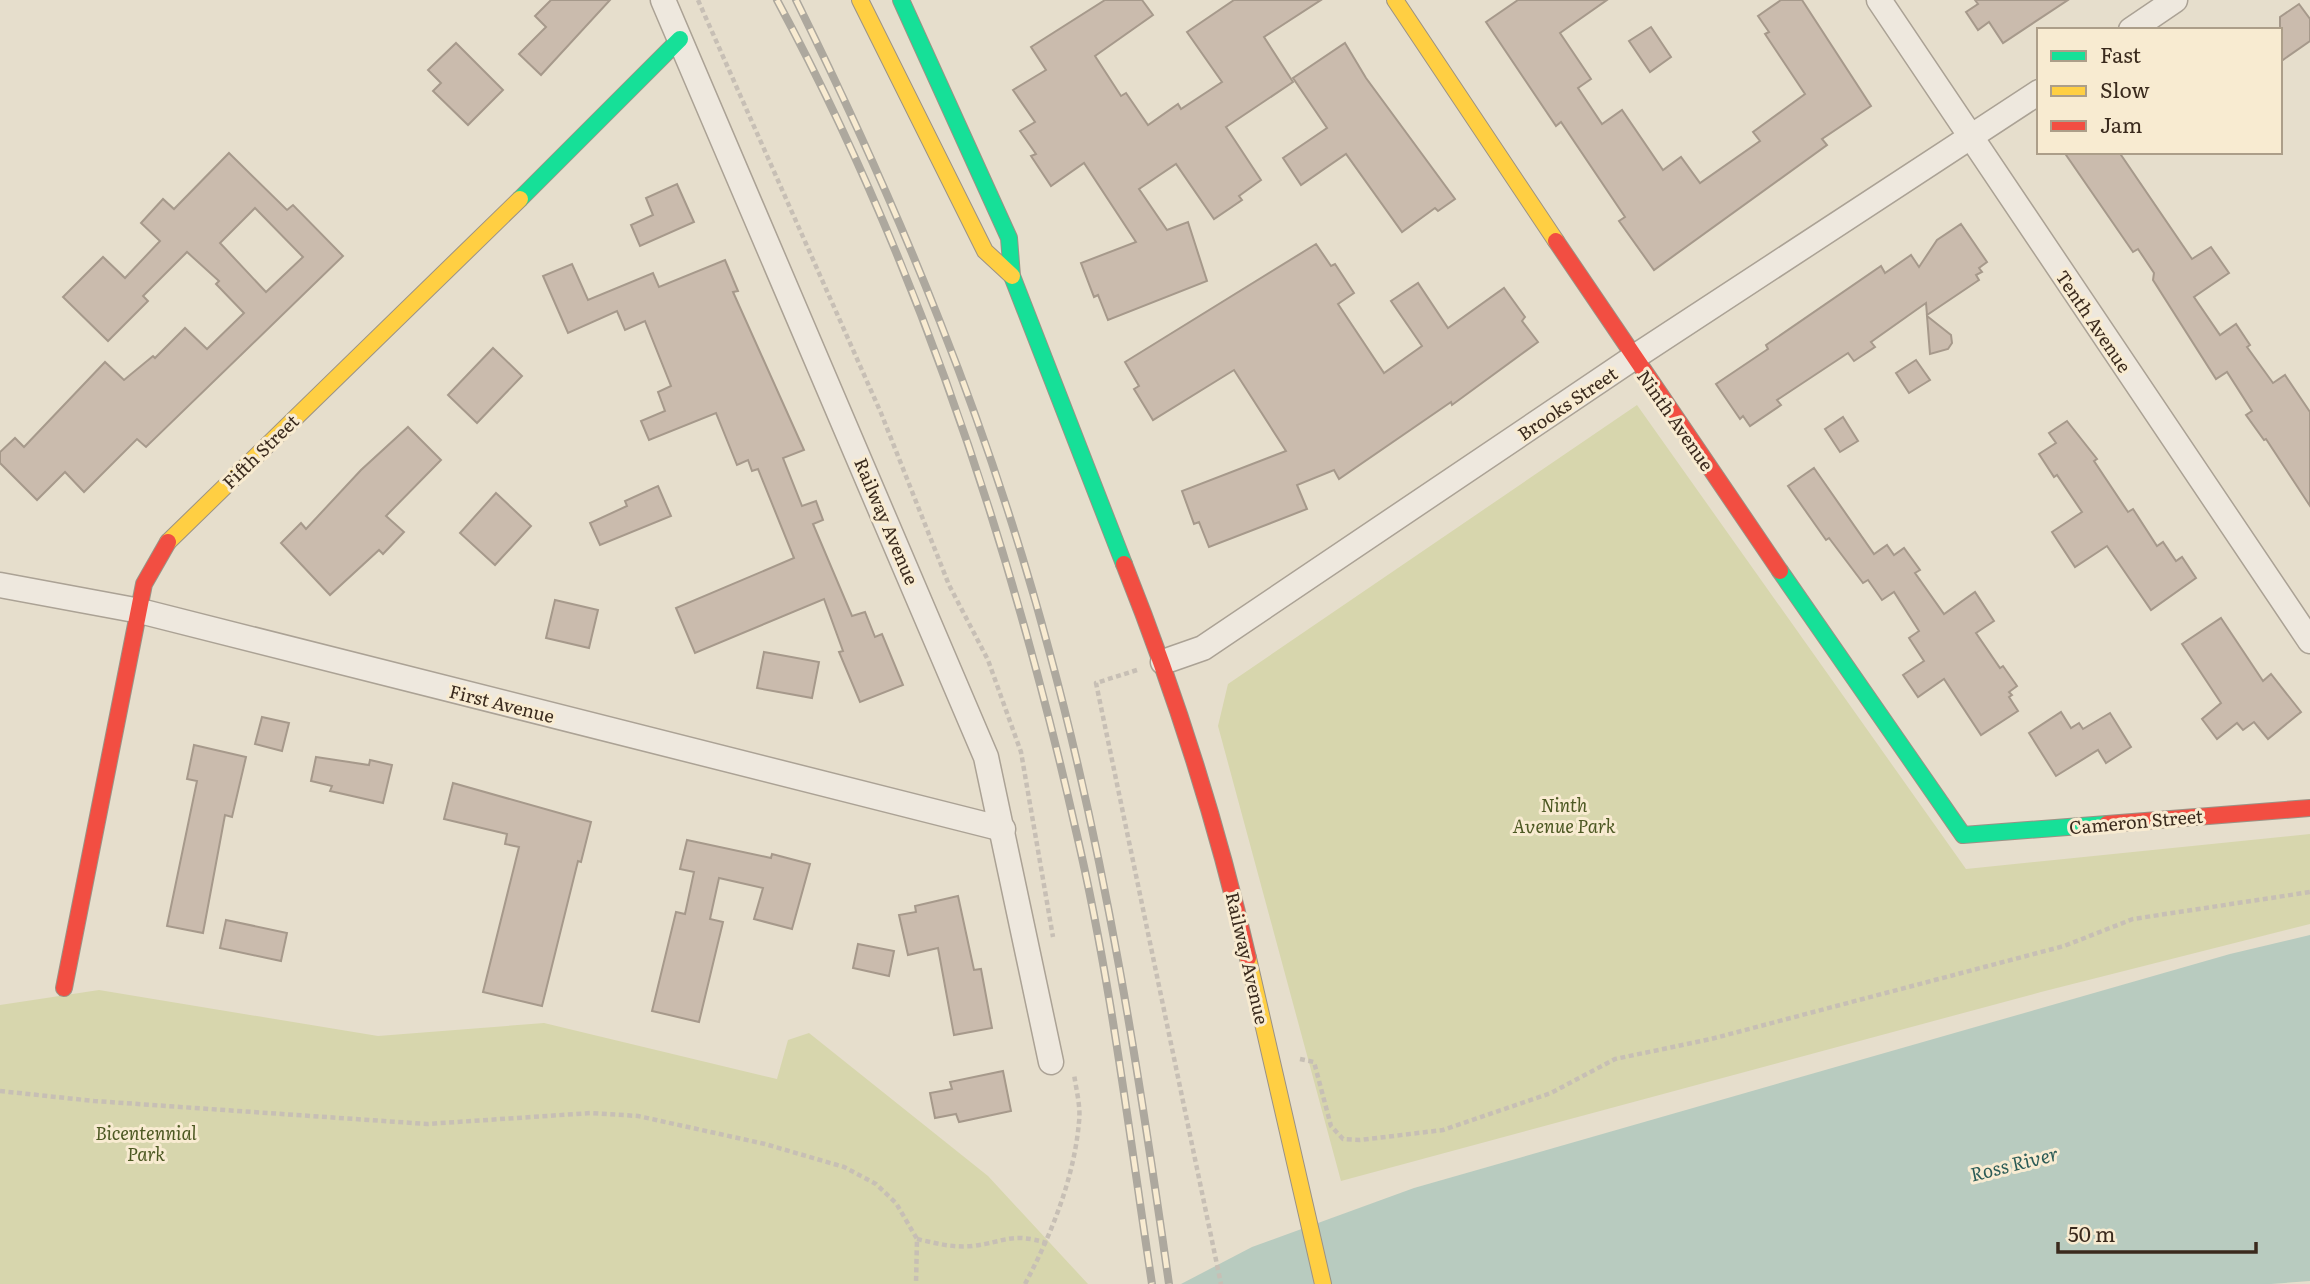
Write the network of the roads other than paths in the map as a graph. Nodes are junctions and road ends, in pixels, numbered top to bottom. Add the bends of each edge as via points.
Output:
1 (663, 0) edge
2 (860, 0) edge
3 (901, 0) edge
4 (1395, 0) edge
5 (1879, 0) edge
6 (2175, 0) edge
7 (2134, 28) edge
8 (680, 39) junction
9 (2037, 93) edge
10 (1971, 137) junction
11 (1012, 276) junction
12 (1633, 358) junction
13 (0, 585) edge
14 (140, 611) junction
15 (2310, 641) edge
16 (1163, 662) junction
17 (2310, 808) edge
18 (1003, 830) junction
19 (1963, 835) joint
20 (64, 988) dead end
21 (1051, 1062) dead end
22 (1323, 1284) edge

1 - 8 street, Railway Avenue
2 - 11 street, Railway Avenue via 985,251
3 - 11 street, Railway Avenue via 1009,238
4 - 12 street, Ninth Avenue
5 - 10 street, Tenth Avenue
6 - 7 street
8 - 14 street, Fifth Street via 177,531 144,583
8 - 18 street, Railway Avenue via 986,757
9 - 10 street, Brooks Street
10 - 12 street, Brooks Street
10 - 15 street, Tenth Avenue
11 - 16 street, Railway Avenue
12 - 16 street, Brooks Street via 1203,648
12 - 19 street, Ninth Avenue
13 - 14 street, First Avenue
14 - 18 street, First Avenue
14 - 20 street, Fifth Street
16 - 22 street, Railway Avenue via 1226,864
17 - 19 street, Cameron Street
18 - 21 street, Railway Avenue

